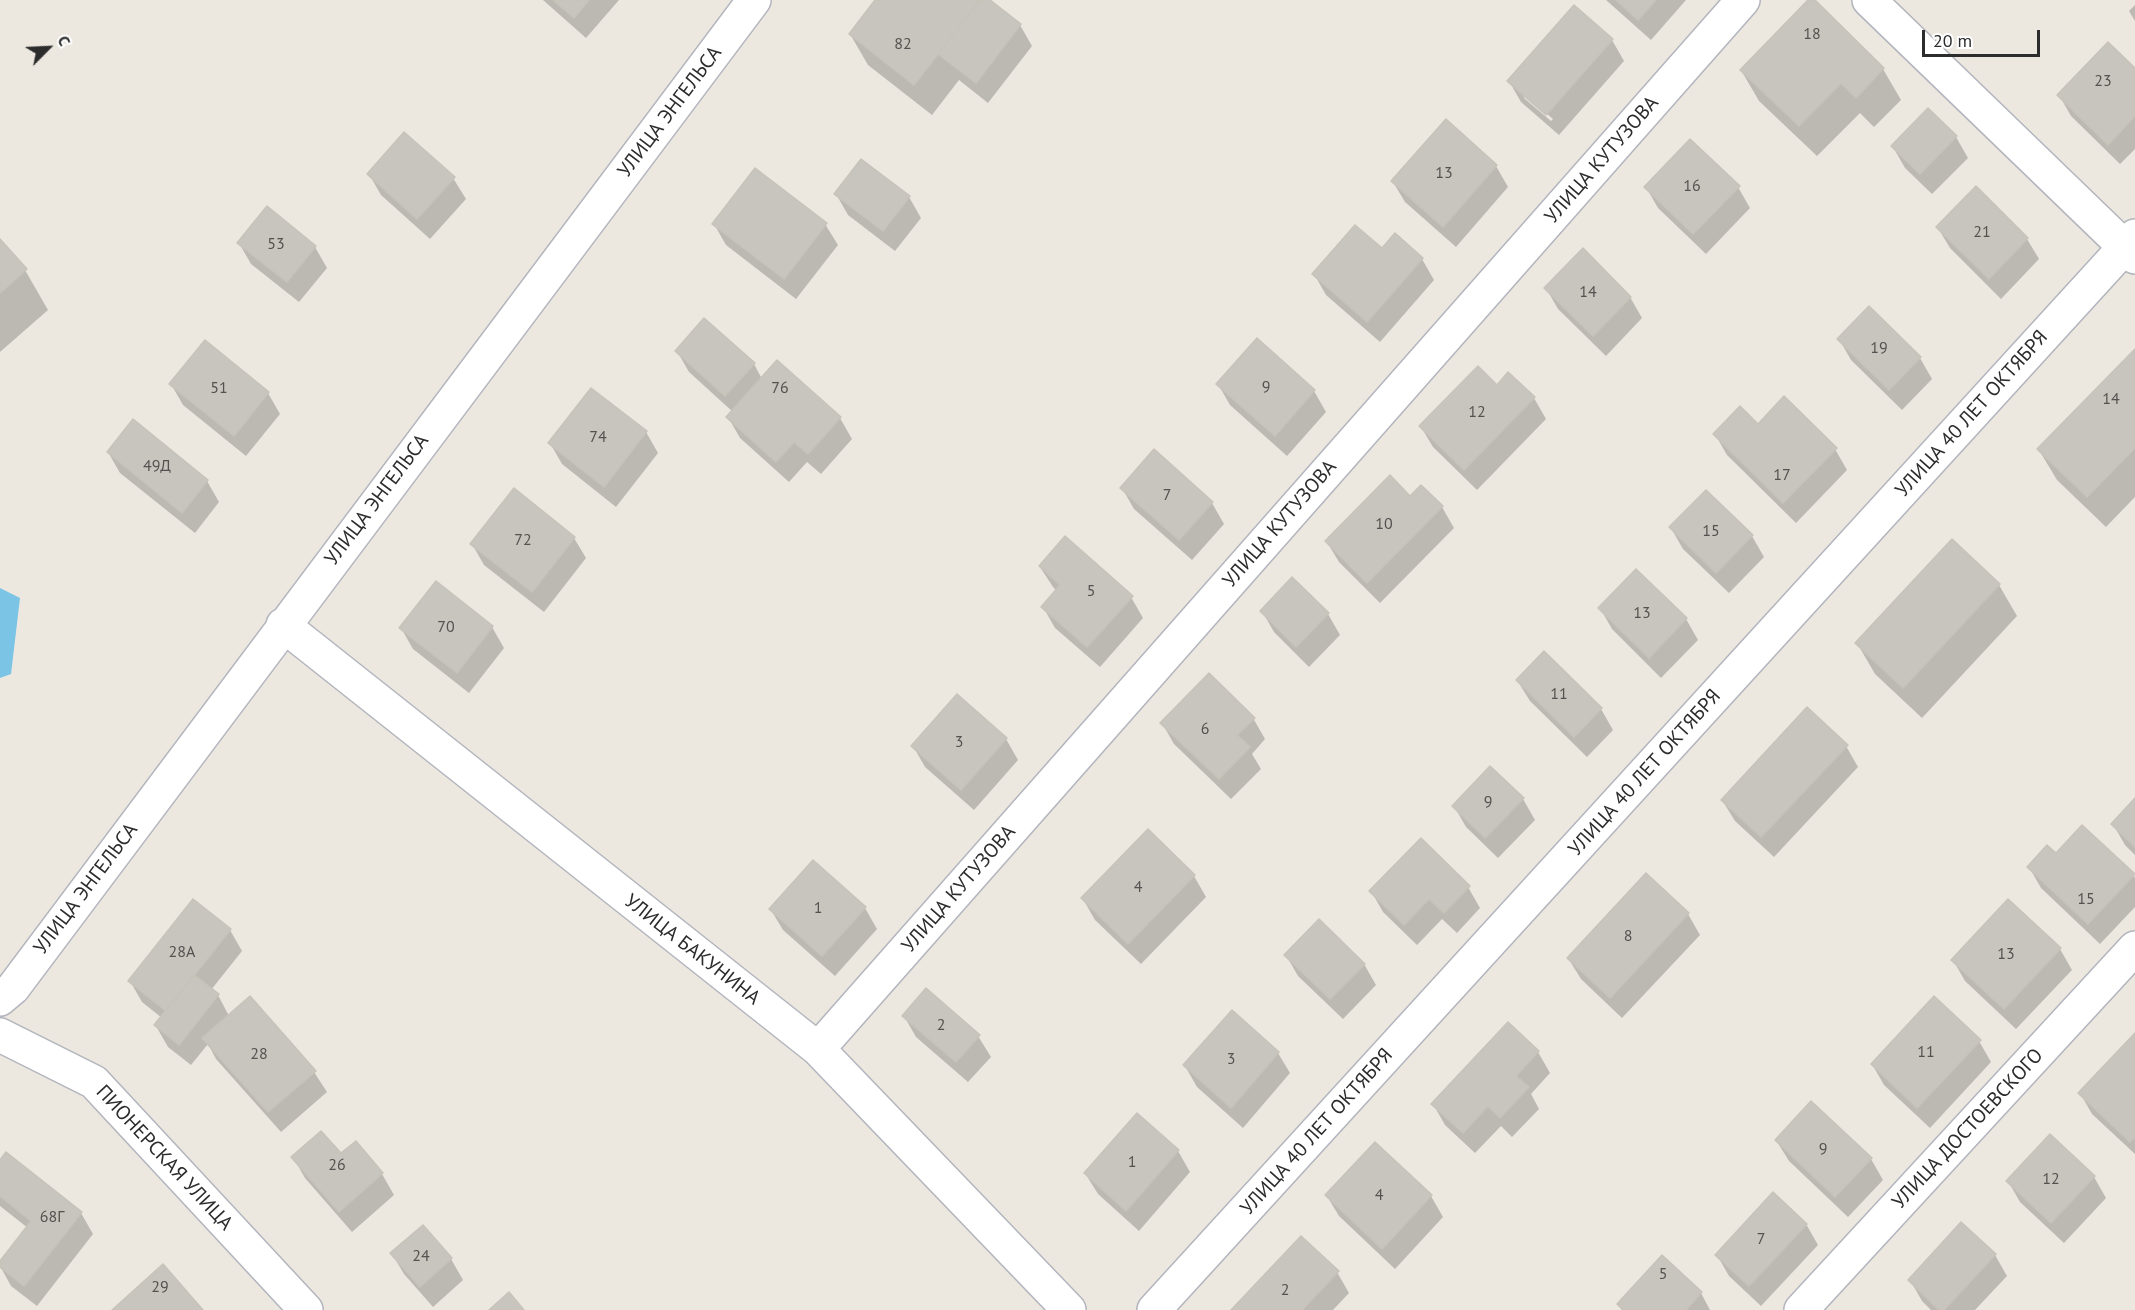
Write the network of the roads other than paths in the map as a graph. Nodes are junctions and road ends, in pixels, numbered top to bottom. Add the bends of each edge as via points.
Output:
1 (754, 0) edge
2 (1743, 0) edge
3 (1869, 0) edge
4 (2132, 246) edge
5 (283, 625) junction
6 (2135, 948) edge
7 (0, 999) edge
8 (0, 1035) edge
9 (818, 1049) junction
10 (306, 1310) edge
11 (1069, 1310) edge
12 (1154, 1310) edge
13 (1801, 1310) edge

1 - 5 street, УЛИЦА ЭНГЕЛЬСА
2 - 9 street, УЛИЦА КУТУЗОВА
3 - 4 street
4 - 12 street, УЛИЦА 40 ЛЕТ ОКТЯБРЯ
5 - 7 street, УЛИЦА ЭНГЕЛЬСА via 13,988
5 - 9 street, УЛИЦА БАКУНИНА
6 - 13 street, УЛИЦА ДОСТОЕВСКОГО
8 - 10 street, ПИОНЕРСКАЯ УЛИЦА via 94,1082
9 - 11 street, УЛИЦА БАКУНИНА

